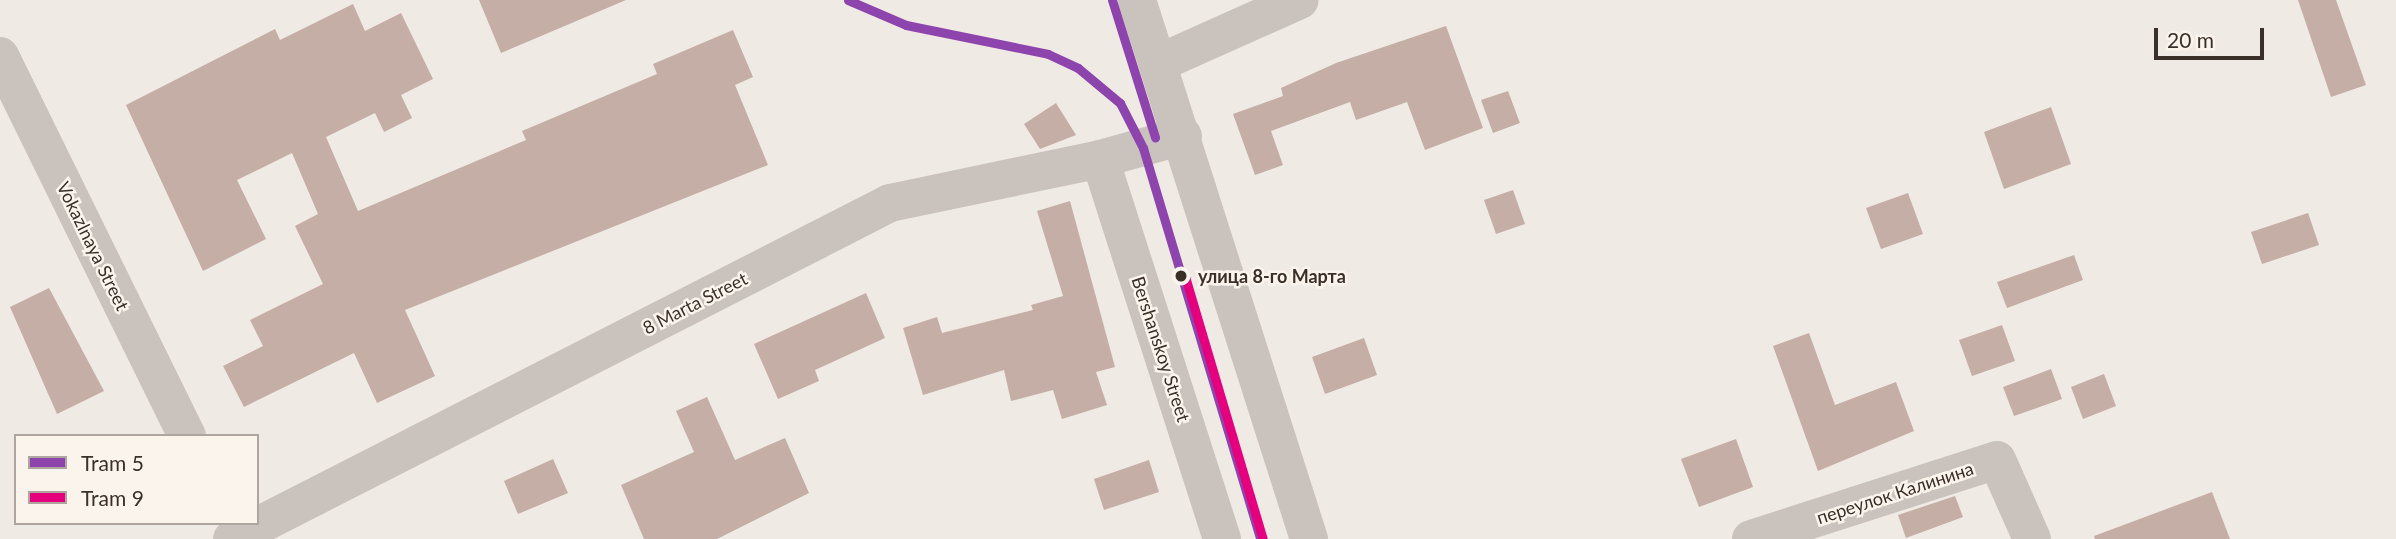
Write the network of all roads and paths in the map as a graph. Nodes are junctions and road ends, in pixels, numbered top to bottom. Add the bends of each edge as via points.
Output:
1 (1137, 0) edge
2 (1300, 0) edge
3 (0, 56) edge
4 (1158, 63) junction
5 (1183, 136) junction
6 (1100, 159) junction
7 (186, 434) edge
8 (259, 520) edge
9 (249, 525) edge
10 (233, 533) edge
11 (1222, 539) edge
12 (1309, 539) edge
13 (1751, 539) edge
14 (2032, 539) edge

1 - 4 street
2 - 4 street
3 - 7 street, Vokazlnaya Street
4 - 5 street
5 - 6 street, 8 Marta Street
5 - 12 street
6 - 8 street, 8 Marta Street via 890,203
6 - 11 street, Bershanskoy Street
9 - 10 street, 8 Marta Street
13 - 14 street, переулок Калинина via 1997,460

